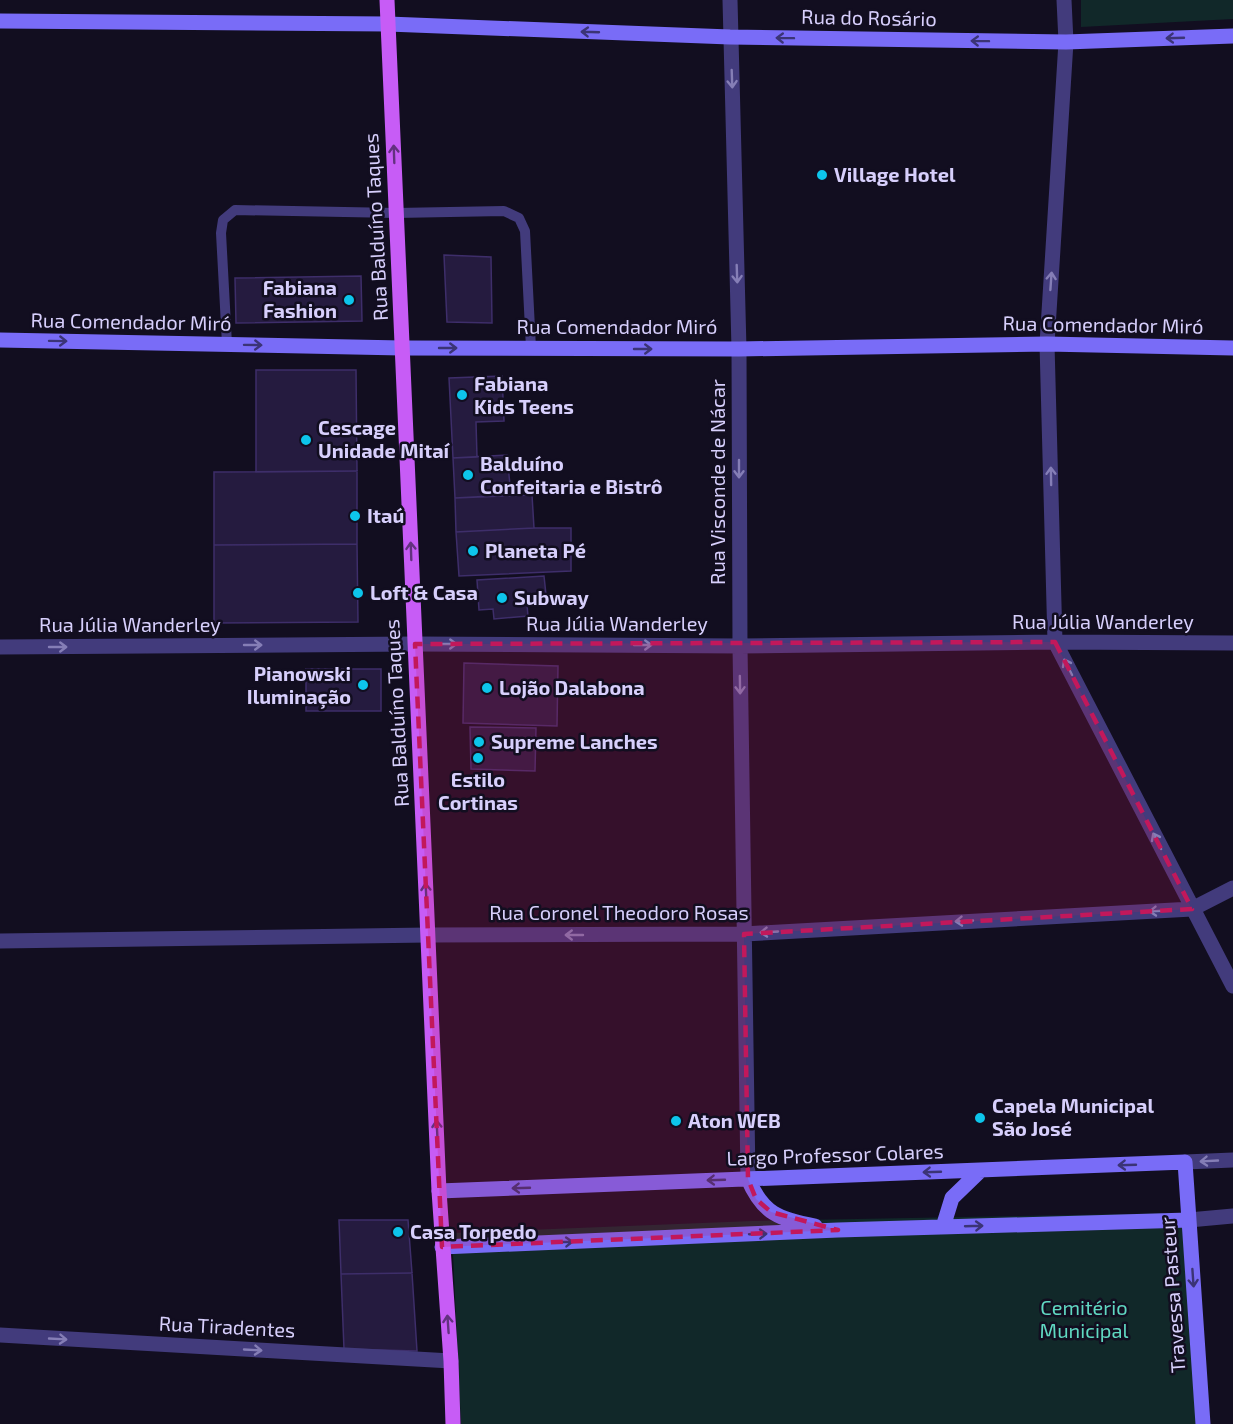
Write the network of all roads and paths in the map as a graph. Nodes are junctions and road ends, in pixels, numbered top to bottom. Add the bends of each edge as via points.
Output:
1 (387, 0) edge
2 (730, 0) edge
3 (1064, 0) edge
4 (0, 21) edge
5 (388, 24) junction
6 (1233, 36) edge
7 (730, 37) junction
8 (1066, 42) junction
9 (396, 213) junction
10 (0, 340) edge
11 (227, 344) junction
12 (1047, 344) junction
13 (402, 348) junction
14 (531, 348) junction
15 (1233, 348) edge
16 (739, 349) junction
17 (1055, 642) junction
18 (1233, 643) edge
19 (415, 644) junction
20 (740, 646) junction
21 (0, 647) edge
22 (1233, 888) edge
23 (1192, 909) junction
24 (744, 934) junction
25 (428, 935) junction
26 (0, 941) edge
27 (1233, 986) edge
28 (1233, 1160) edge
29 (1185, 1162) junction
30 (981, 1170) junction
31 (748, 1179) junction
32 (439, 1191) junction
33 (1233, 1216) edge
34 (1189, 1220) junction
35 (943, 1227) junction
36 (838, 1230) junction
37 (442, 1247) junction
38 (0, 1335) edge
39 (451, 1361) junction
40 (453, 1424) edge
41 (1203, 1424) edge

1 - 5 main road, Rua Balduíno Taques
2 - 7 street, Rua Visconde de Nácar
3 - 8 street
4 - 5 main road, Rua do Rosário
7 -> 5 main road, Rua do Rosário
9 -> 5 main road, Rua Balduíno Taques
6 -> 8 main road, Rua do Rosário
8 -> 7 main road, Rua do Rosário
7 -> 16 street, Rua Visconde de Nácar
12 -> 8 street
9 - 11 lane via 235,210 224,220 221,233
9 - 13 main road, Rua Balduíno Taques
9 - 14 lane via 504,211 519,218 525,231
10 -> 11 main road, Rua Comendador Miró
11 -> 13 main road, Rua Comendador Miró
12 - 15 main road, Rua Comendador Miró
12 - 16 main road, Rua Comendador Miró
17 -> 12 street
13 -> 14 main road, Rua Comendador Miró
19 -> 13 main road, Rua Balduíno Taques
14 -> 16 main road, Rua Comendador Miró
16 -> 20 street, Rua Visconde de Nácar
17 - 18 street, Rua Júlia Wanderley
17 - 20 street, Rua Júlia Wanderley
23 -> 17 street
19 -> 20 street, Rua Júlia Wanderley
21 -> 19 street, Rua Júlia Wanderley
25 -> 19 main road, Rua Balduíno Taques
20 -> 24 street, Rua Visconde de Nácar
22 - 23 street, Rua Coronel Theodoro Rosas
23 -> 24 street, Rua Coronel Theodoro Rosas
23 - 27 street
24 -> 25 street, Rua Coronel Theodoro Rosas
24 - 31 street, Rua Visconde de Nácar
25 - 26 street, Rua Coronel Theodoro Rosas
32 -> 25 main road, Rua Balduíno Taques
28 -> 29 street, Largo Professor Colares
29 -> 30 main road, Largo Professor Colares
29 - 34 main road, Travessa Pasteur
30 -> 31 main road, Largo Professor Colares
30 - 35 main road via 952,1198
31 -> 32 main road, Largo Professor Colares
31 - 36 main road via 756,1199 771,1212 798,1223
32 - 37 main road, Rua Balduíno Taques
33 - 34 street
35 -> 34 main road
34 -> 41 main road, Travessa Pasteur
35 - 36 main road
37 -> 36 main road
39 -> 37 main road, Rua Balduíno Taques
38 -> 39 street, Rua Tiradentes
39 - 40 main road, Rua Balduíno Taques

